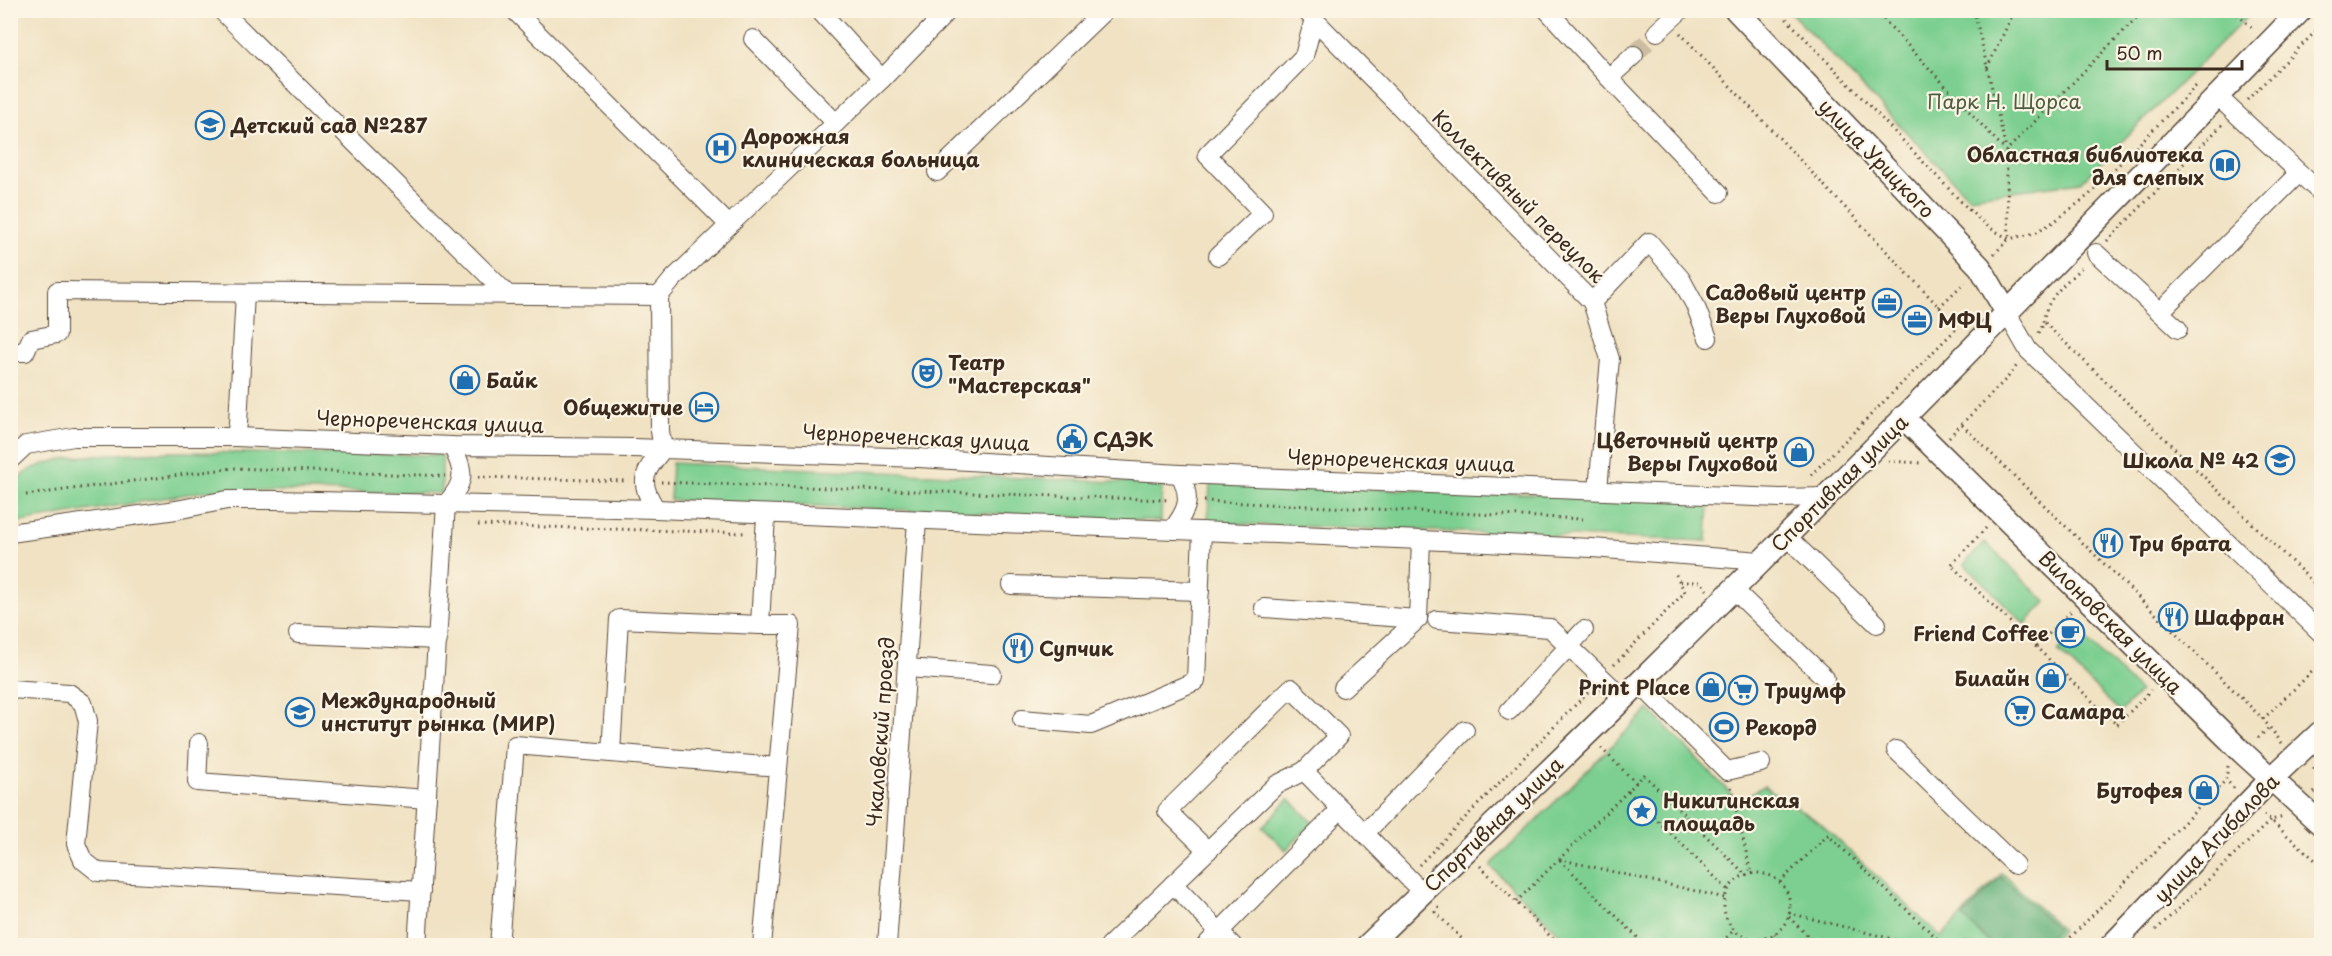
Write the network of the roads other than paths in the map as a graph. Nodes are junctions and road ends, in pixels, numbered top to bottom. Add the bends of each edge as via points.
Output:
1 (221, 10) edge
2 (514, 10) edge
3 (819, 10) edge
4 (1105, 10) edge
5 (1547, 10) edge
6 (1736, 10) edge
7 (2301, 10) edge
8 (948, 11) edge
9 (1310, 15) edge
10 (753, 39) dead end
11 (1634, 55) tunnel mouth
12 (1609, 78) junction
13 (882, 79) junction
14 (2211, 87) junction
15 (836, 123) junction
16 (937, 172) dead end
17 (2299, 173) junction
18 (1719, 194) dead end
19 (2322, 194) edge
20 (729, 225) junction
21 (2096, 252) dead end
22 (1218, 256) dead end
23 (245, 293) junction
24 (508, 295) junction
25 (659, 296) junction
26 (1592, 302) junction
27 (2160, 312) junction
28 (2007, 313) junction
29 (2178, 329) dead end
30 (1708, 338) dead end
31 (10, 352) edge
32 (1903, 417) junction
33 (236, 437) junction
34 (452, 446) junction
35 (663, 449) junction
36 (10, 460) edge
37 (1180, 474) junction
38 (1598, 489) junction
39 (1825, 497) junction
40 (446, 504) junction
41 (656, 509) junction
42 (766, 515) junction
43 (916, 521) junction
44 (1172, 530) junction
45 (1202, 531) junction
46 (10, 533) edge
47 (1786, 536) junction
48 (1421, 540) junction
49 (1761, 561) junction
50 (1011, 585) dead end
51 (1733, 589) junction
52 (1200, 591) junction
53 (1264, 609) dead end
54 (1418, 619) junction
55 (1437, 620) dead end
56 (1877, 624) dead end
57 (760, 625) junction
58 (1584, 630) dead end
59 (298, 634) dead end
60 (2322, 634) edge
61 (438, 640) junction
62 (1569, 646) junction
63 (907, 668) junction
64 (992, 674) dead end
65 (1825, 678) dead end
66 (1343, 688) dead end
67 (10, 689) edge
68 (1631, 691) junction
69 (1509, 711) dead end
70 (1022, 719) dead end
71 (1465, 730) dead end
72 (2322, 731) edge
73 (199, 743) dead end
74 (1896, 750) dead end
75 (611, 753) junction
76 (1761, 764) dead end
77 (778, 767) junction
78 (1304, 771) junction
79 (2272, 778) junction
80 (427, 800) junction
81 (1341, 809) junction
82 (2322, 825) edge
83 (1365, 833) junction
84 (1208, 851) junction
85 (2014, 866) dead end
86 (1173, 884) junction
87 (421, 891) junction
88 (1422, 892) junction
89 (1219, 931) junction
90 (417, 945) edge
91 (499, 945) edge
92 (762, 945) edge
93 (887, 945) edge
94 (1108, 945) edge
95 (1205, 945) edge
96 (1233, 945) edge
97 (1367, 945) edge
98 (2111, 945) edge

1 - 24 street
2 - 20 street
3 - 13 street
4 - 16 street
5 - 12 street
6 - 28 main road, улица Урицкого via 1980,267
7 - 14 main road, Спортивная улица
8 - 13 street
9 - 22 street via 1304,57 1207,155 1263,213
9 - 26 street, Коллективный переулок
10 - 15 street
11 - 12 street
12 - 18 street
13 - 15 street
14 - 17 street
14 - 28 main road, Спортивная улица
15 - 20 street
17 - 19 street
17 - 27 street
20 - 25 street
21 - 27 street
23 - 24 street
23 - 31 street via 57,291 57,334 31,339 25,352
23 - 33 street
24 - 25 street
25 - 35 street
26 - 30 street via 1649,242 1681,279
26 - 38 street, Коллективный переулок via 1610,359
27 - 29 street
28 - 32 main road, Спортивная улица
28 - 60 street via 2028,350
32 - 39 main road, Спортивная улица
32 - 79 main road, Вилоновская улица
33 - 34 street, Чернореченская улица
33 - 36 street, Чернореченская улица via 74,436 26,445
34 - 35 street, Чернореченская улица
34 - 40 street via 463,477
35 - 37 street, Чернореченская улица via 919,458
35 - 41 street via 649,465 643,482
37 - 38 street, Чернореченская улица
37 - 44 street via 1189,501
38 - 39 street, Чернореченская улица
39 - 47 main road, Спортивная улица
40 - 41 street
40 - 46 street via 227,500
40 - 61 street
41 - 42 street
42 - 43 street
42 - 57 street
43 - 44 street
43 - 63 street, Чкаловский проезд
44 - 45 street
45 - 48 street
45 - 52 street
47 - 49 main road, Спортивная улица
47 - 56 street
48 - 49 street
48 - 54 street
49 - 51 main road, Спортивная улица
50 - 52 street
51 - 65 street
51 - 68 main road, Спортивная улица
52 - 70 street via 1196,681 1091,725
53 - 54 street
54 - 66 street
55 - 62 street via 1550,628
57 - 75 street via 619,619
57 - 77 street via 791,625
58 - 62 street
59 - 61 street
61 - 80 street
62 - 68 street
62 - 69 street
63 - 64 street
63 - 93 street, Чкаловский проезд
67 - 87 street via 69,693 83,703 88,721 76,844 83,860 98,872
68 - 76 street via 1727,771
68 - 88 main road, Спортивная улица
71 - 83 street
72 - 79 main road, улица Агибалова
73 - 80 street via 196,782
74 - 85 street
75 - 77 street
75 - 91 street via 515,745
77 - 92 street
78 - 81 street
78 - 84 street via 1276,785
78 - 84 street via 1339,736 1291,688 1167,811
79 - 82 main road, Вилоновская улица
79 - 98 main road, улица Агибалова
80 - 87 street
81 - 83 street
81 - 89 street
83 - 88 street
84 - 86 street
86 - 89 street
86 - 94 street
87 - 90 street
88 - 97 main road, Спортивная улица
89 - 95 street
89 - 96 street

